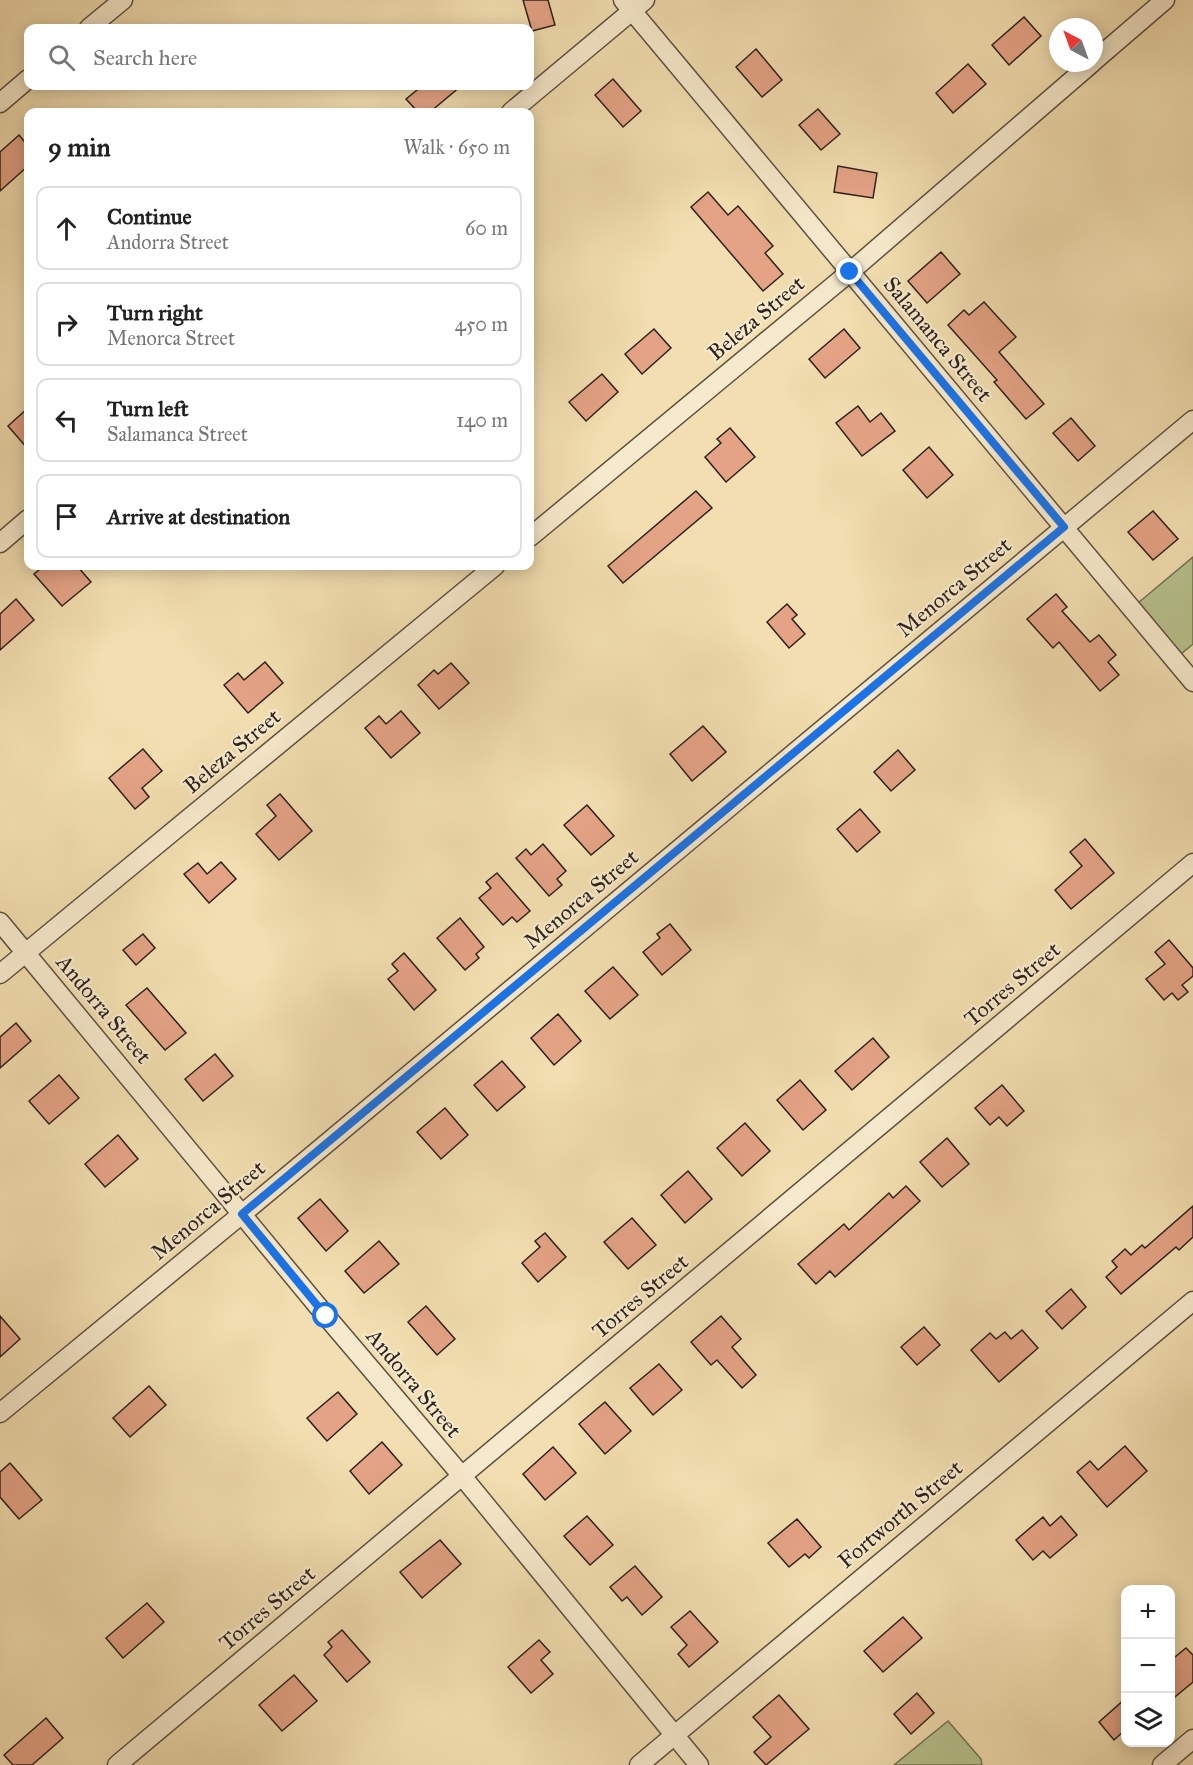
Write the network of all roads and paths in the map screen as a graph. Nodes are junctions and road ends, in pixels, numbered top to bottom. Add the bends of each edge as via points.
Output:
1 (123, 0) edge
2 (1165, 0) edge
3 (633, 4) edge
4 (93, 24) edge
5 (1103, 53) edge
6 (1081, 72) edge
7 (24, 82) edge
8 (0, 103) edge
9 (516, 108) edge
10 (850, 272) junction
11 (1193, 420) edge
12 (24, 522) edge
13 (1064, 527) junction
14 (534, 534) edge
15 (0, 543) edge
16 (490, 570) edge
17 (1193, 682) edge
18 (1193, 863) edge
19 (0, 922) edge
20 (26, 952) junction
21 (0, 974) edge
22 (242, 1214) junction
23 (1193, 1300) edge
24 (0, 1413) edge
25 (462, 1476) junction
26 (674, 1736) junction
27 (1193, 1739) edge
28 (117, 1765) edge
29 (639, 1765) edge
30 (699, 1765) edge
31 (1162, 1765) edge

1 - 4 street
2 - 5 street, Beleza Street
3 - 9 street
3 - 10 street, Salamanca Street
6 - 10 street, Beleza Street
7 - 8 street
10 - 13 street, Salamanca Street
10 - 14 street, Beleza Street
11 - 13 street, Menorca Street
12 - 15 street
13 - 17 street, Salamanca Street
13 - 22 street, Menorca Street
16 - 20 street, Beleza Street
18 - 25 street, Torres Street
19 - 20 street, Andorra Street
20 - 21 street, Beleza Street
20 - 22 street, Andorra Street
22 - 24 street, Menorca Street
22 - 25 street, Andorra Street
23 - 26 street, Fortworth Street
25 - 26 street, Andorra Street
25 - 28 street, Torres Street
26 - 29 street, Fortworth Street
26 - 30 street, Andorra Street
27 - 31 street

